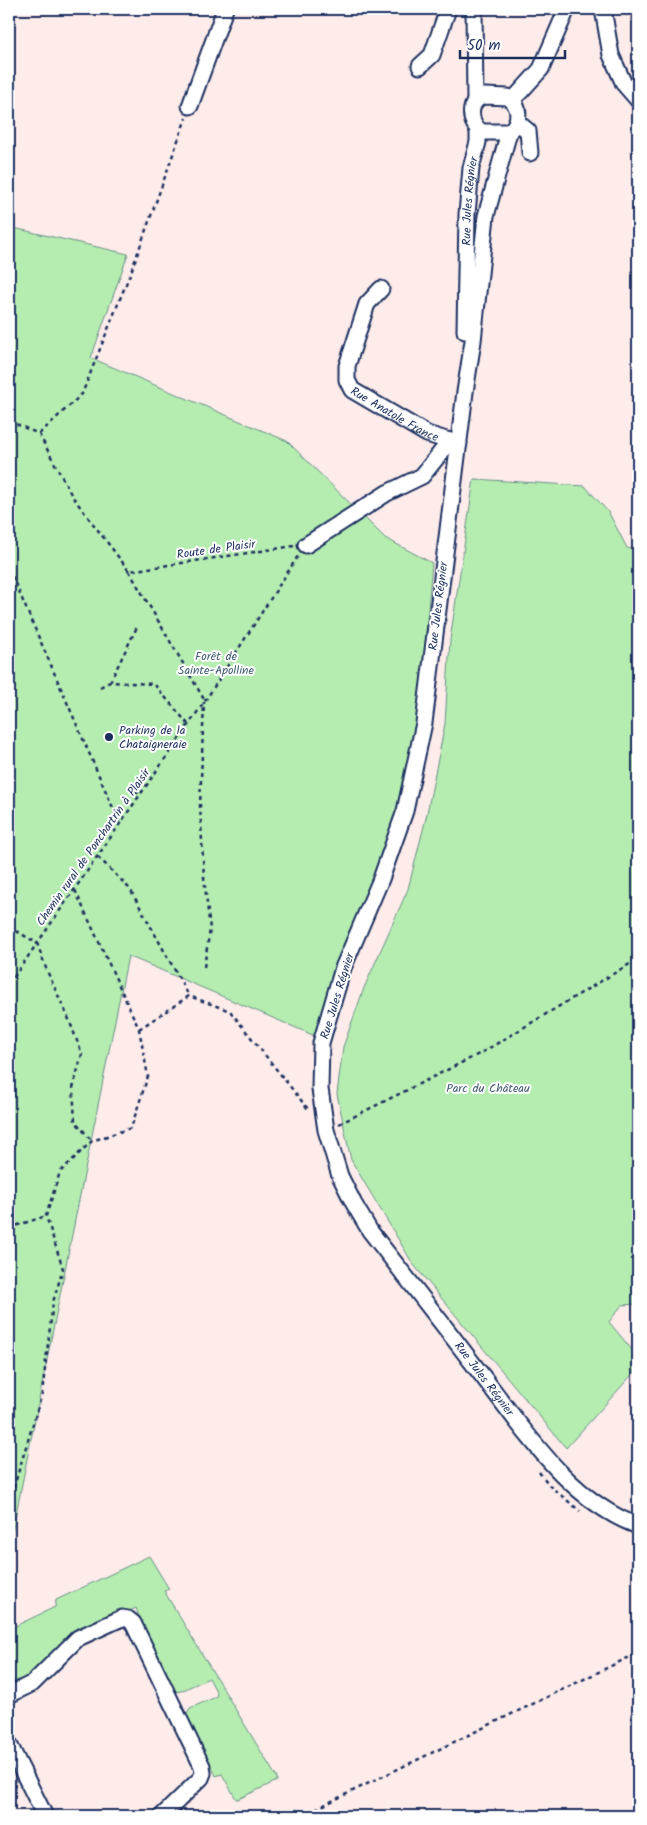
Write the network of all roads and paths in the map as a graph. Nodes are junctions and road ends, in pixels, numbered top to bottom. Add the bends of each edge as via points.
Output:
1 (225, 9) edge
2 (448, 9) edge
3 (474, 9) edge
4 (567, 9) edge
5 (603, 9) edge
6 (420, 66) dead end
7 (475, 73) junction
8 (496, 96) junction
9 (513, 100) junction
10 (638, 100) edge
11 (475, 101) junction
12 (190, 106) joint
13 (513, 127) junction
14 (478, 130) junction
15 (530, 153) dead end
16 (382, 289) dead end
17 (465, 392) junction
18 (9, 421) edge
19 (39, 434) junction
20 (454, 443) junction
21 (306, 545) junction
22 (9, 569) edge
23 (129, 571) junction
24 (138, 625) dead end
25 (110, 682) junction
26 (100, 687) dead end
27 (204, 700) junction
28 (188, 724) junction
29 (133, 783) dead end
30 (139, 796) junction
31 (120, 824) junction
32 (98, 857) junction
33 (75, 890) junction
34 (9, 927) edge
35 (37, 943) junction
36 (638, 959) edge
37 (204, 967) dead end
38 (9, 984) edge
39 (188, 996) junction
40 (139, 1029) junction
41 (310, 1104) dead end
42 (326, 1130) junction
43 (92, 1141) junction
44 (46, 1216) junction
45 (9, 1228) edge
46 (533, 1466) dead end
47 (9, 1503) edge
48 (580, 1512) dead end
49 (638, 1526) edge
50 (638, 1653) edge
51 (9, 1695) edge
52 (9, 1744) edge
53 (44, 1816) edge
54 (162, 1816) edge
55 (301, 1816) edge

1 - 12 street
2 - 6 street via 432,55
3 - 7 street
4 - 9 street via 541,69
5 - 10 street via 611,55 624,84
7 - 8 street
7 - 11 street
8 - 9 street
8 - 11 street via 480,97
9 - 13 street via 518,113
11 - 14 street via 472,118
12 - 19 path via 132,269 82,394
13 - 14 street
13 - 15 street via 528,131
13 - 17 street, Rue Jules Régnier via 486,216
14 - 17 street, Rue Jules Régnier via 467,214
16 - 20 street, Rue Anatole France via 367,304 347,366 347,380 352,390 427,434
17 - 20 street, Rue Jules Régnier
18 - 19 path
19 - 23 path via 72,496
20 - 21 street via 422,476 387,493
20 - 42 street, Rue Jules Régnier via 424,723 405,811 381,879 343,968 322,1042 320,1089
21 - 23 path, Route de Plaisir
21 - 27 path, Chemin rural de Ponchartrin à Plaisir
22 - 31 path
23 - 27 path
24 - 25 path
25 - 26 path
25 - 28 path via 154,684
27 - 28 path, Chemin rural de Ponchartrin à Plaisir
27 - 37 path via 200,806 210,929
28 - 30 path, Chemin rural de Ponchartrin à Plaisir
29 - 30 path
30 - 31 path, Chemin rural de Ponchartrin à Plaisir
31 - 32 path, Chemin rural de Ponchartrin à Plaisir
32 - 33 path, Chemin rural de Ponchartrin à Plaisir
32 - 39 path via 130,890
33 - 35 path, Chemin rural de Ponchartrin à Plaisir
33 - 40 path
34 - 35 path
35 - 38 path, Chemin rural de Ponchartrin à Plaisir
35 - 43 path via 82,1054 73,1088 75,1121
36 - 42 path via 481,1054
39 - 40 path
39 - 41 path via 230,1011 310,1112
40 - 43 path via 148,1076 131,1128
42 - 49 street, Rue Jules Régnier via 340,1176 370,1231 545,1456 583,1495
43 - 44 path via 60,1172
44 - 45 path
44 - 47 path via 63,1269 53,1302 42,1394
46 - 48 path via 550,1487
50 - 55 path
51 - 54 street via 33,1683 78,1638 122,1618 128,1619 133,1623 202,1766 200,1778
52 - 53 street

